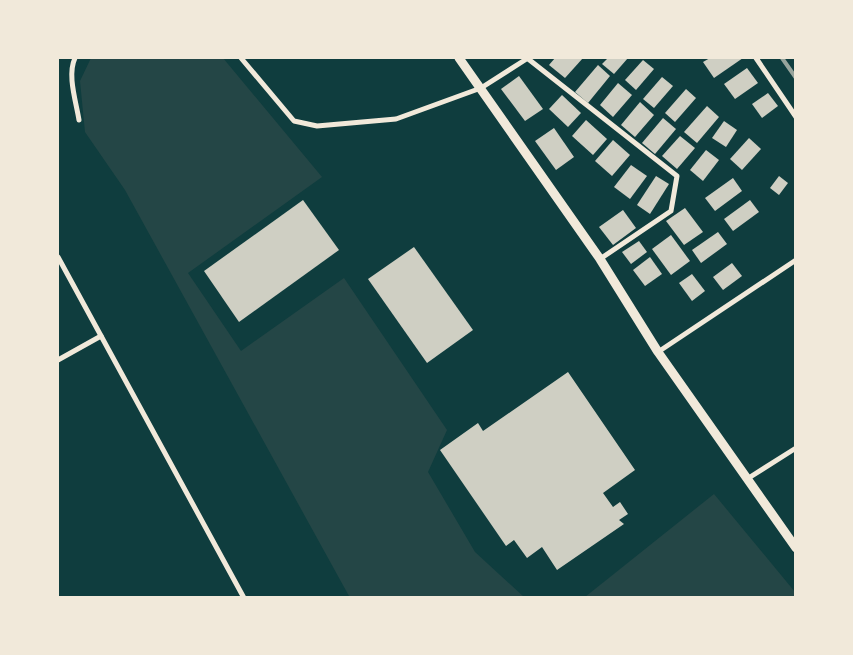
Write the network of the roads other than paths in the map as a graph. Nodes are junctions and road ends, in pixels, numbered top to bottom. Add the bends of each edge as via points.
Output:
1 (75, 58) edge
2 (241, 58) edge
3 (459, 58) edge
4 (528, 58) edge
5 (756, 58) edge
6 (481, 88) junction
7 (796, 118) edge
8 (80, 120) dead end
9 (58, 257) edge
10 (600, 259) junction
11 (796, 260) edge
12 (101, 336) junction
13 (658, 352) junction
14 (58, 360) edge
15 (796, 448) edge
16 (747, 479) junction
17 (796, 548) edge
18 (244, 598) edge

1 - 8 street via 72,79
2 - 6 street via 294,122 317,126 396,118
3 - 6 street
4 - 6 street
4 - 10 street via 677,176 670,210
5 - 7 street
6 - 10 street
9 - 12 street
10 - 13 street
11 - 13 street
12 - 14 street
12 - 18 street
13 - 16 street
15 - 16 street
16 - 17 street

